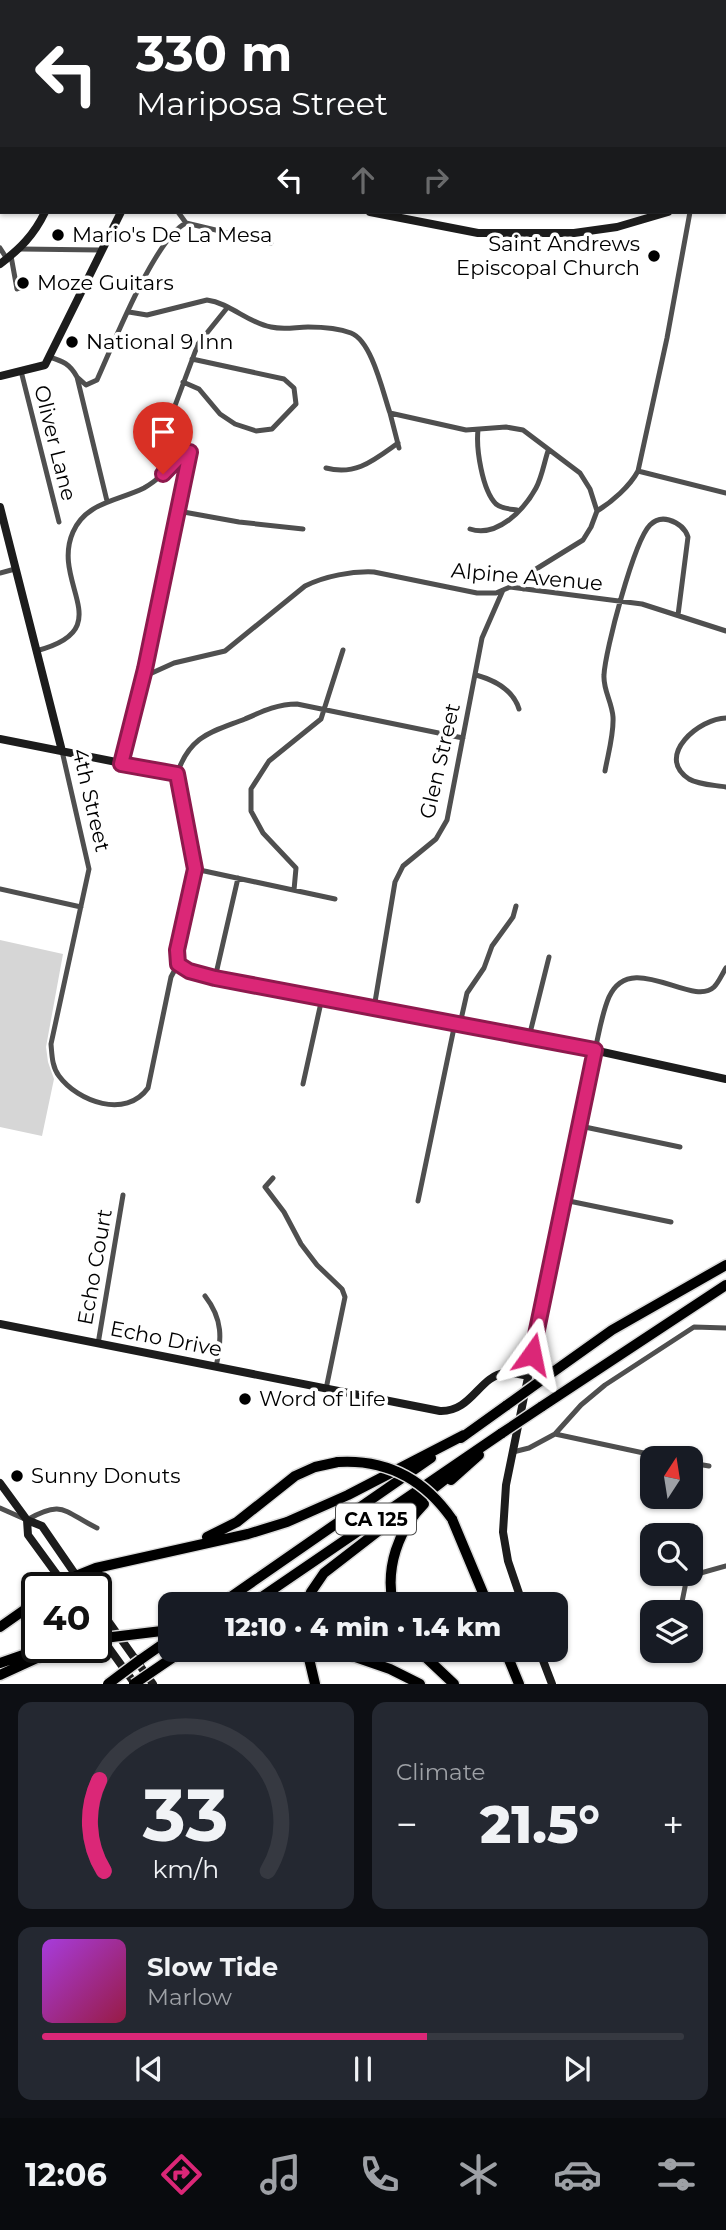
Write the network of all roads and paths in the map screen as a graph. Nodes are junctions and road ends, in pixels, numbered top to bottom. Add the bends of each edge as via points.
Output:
1 (44, 214) edge
2 (120, 214) edge
3 (179, 214) edge
4 (380, 214) edge
5 (661, 214) edge
6 (690, 214) edge
7 (186, 223) junction
8 (271, 243) dead end
9 (0, 248) edge
10 (20, 248) junction
11 (100, 250) junction
12 (6, 259) edge
13 (23, 287) dead end
14 (227, 308) junction
15 (129, 312) junction
16 (49, 357) junction
17 (192, 359) junction
18 (21, 371) junction
19 (0, 376) edge
20 (77, 377) junction
21 (183, 382) junction
22 (390, 413) junction
23 (173, 421) dead end
24 (478, 429) junction
25 (548, 450) junction
26 (326, 468) dead end
27 (638, 471) junction
28 (726, 493) edge
29 (107, 501) junction
30 (0, 508) edge
31 (517, 510) junction
32 (177, 511) junction
33 (597, 511) junction
34 (59, 522) dead end
35 (303, 529) dead end
36 (470, 529) dead end
37 (15, 569) junction
38 (0, 573) edge
39 (523, 589) junction
40 (503, 590) junction
41 (620, 601) junction
42 (678, 615) junction
43 (726, 631) edge
44 (343, 650) dead end
45 (36, 651) junction
46 (476, 675) junction
47 (143, 677) junction
48 (519, 709) dead end
49 (325, 710) junction
50 (726, 718) edge
51 (463, 738) junction
52 (0, 739) edge
53 (62, 751) junction
54 (121, 764) junction
55 (605, 771) dead end
56 (177, 774) junction
57 (726, 787) edge
58 (195, 869) junction
59 (238, 878) junction
60 (0, 889) edge
61 (294, 890) junction
62 (335, 899) dead end
63 (516, 906) dead end
64 (80, 907) junction
65 (549, 957) dead end
66 (178, 964) junction
67 (726, 968) edge
68 (215, 978) junction
69 (322, 998) junction
70 (374, 1008) junction
71 (457, 1023) junction
72 (529, 1037) junction
73 (595, 1050) junction
74 (726, 1079) edge
75 (303, 1084) dead end
76 (580, 1126) junction
77 (680, 1147) dead end
78 (273, 1178) dead end
79 (123, 1195) dead end
80 (564, 1200) junction
81 (418, 1201) dead end
82 (671, 1222) dead end
83 (726, 1265) edge
84 (726, 1286) edge
85 (205, 1296) dead end
86 (0, 1324) edge
87 (726, 1328) edge
88 (98, 1344) junction
89 (216, 1367) junction
90 (528, 1376) junction
91 (326, 1389) junction
92 (502, 1433) junction
93 (555, 1434) junction
94 (464, 1435) junction
95 (513, 1452) junction
96 (640, 1452) edge
97 (704, 1465) edge
98 (709, 1466) dead end
99 (0, 1483) edge
100 (0, 1508) edge
101 (27, 1520) junction
102 (97, 1528) dead end
103 (186, 1547) junction
104 (726, 1566) edge
105 (53, 1572) edge
106 (73, 1572) edge
107 (86, 1572) edge
108 (238, 1592) edge
109 (269, 1592) edge
110 (311, 1592) edge
111 (392, 1592) edge
112 (483, 1592) edge
113 (519, 1592) edge
114 (682, 1600) edge
115 (21, 1612) edge
116 (112, 1626) edge
117 (0, 1627) edge
118 (158, 1631) edge
119 (112, 1637) edge
120 (158, 1647) edge
121 (112, 1652) edge
122 (21, 1656) edge
123 (166, 1662) edge
124 (310, 1662) edge
125 (370, 1662) edge
126 (431, 1662) edge
127 (510, 1662) edge
128 (544, 1662) edge
129 (0, 1663) edge
130 (26, 1663) edge
131 (0, 1675) edge
132 (107, 1684) edge
133 (135, 1684) edge
134 (153, 1684) edge
135 (315, 1684) edge
136 (420, 1684) edge
137 (454, 1684) edge
138 (519, 1684) edge
139 (552, 1684) edge

1 - 10 street
2 - 11 street
3 - 7 street
4 - 5 street via 478,233 598,231
6 - 27 street
7 - 8 street
7 - 15 street via 174,230 150,266
9 - 12 street
10 - 11 street
10 - 12 street
11 - 16 street
12 - 13 street via 18,289
14 - 15 street via 203,300 147,314
14 - 17 street via 198,344
14 - 22 street via 270,327 352,333 362,341 373,364
15 - 20 street via 95,382 86,385
16 - 18 street via 46,365
16 - 20 street via 72,366
17 - 21 street
17 - 21 street via 284,379 295,388 296,404 272,429 251,430 235,425 199,389
18 - 19 street
18 - 34 street, Oliver Lane
20 - 29 street
21 - 23 street
22 - 24 street
22 - 26 street via 399,445 360,468
24 - 25 street via 515,428
24 - 31 street via 478,462 492,499 499,506
25 - 31 street via 536,487
25 - 33 street via 583,477
27 - 28 street
27 - 33 street
29 - 32 street via 146,487 184,452 190,452
29 - 45 street via 88,512 69,542 67,559 79,611 75,630 61,643
30 - 37 street, 4th Street
31 - 36 street via 497,528
32 - 35 street
32 - 47 street
33 - 39 street via 583,540 528,574
37 - 38 street
37 - 45 street, 4th Street
39 - 40 street, Alpine Avenue
39 - 41 street, Alpine Avenue
40 - 46 street, Glen Street via 482,638
40 - 47 street, Alpine Avenue via 477,593 370,572 316,581 225,651 174,663
41 - 42 street, Alpine Avenue
41 - 42 street via 647,528 668,520 682,526 688,537
41 - 55 street via 604,671 613,721
42 - 43 street, Alpine Avenue
44 - 49 street
45 - 53 street, 4th Street
46 - 48 street via 501,685
46 - 51 street, Glen Street
47 - 54 street
49 - 51 street
49 - 56 street via 284,704 215,729 191,746
49 - 61 street via 315,724 269,761 251,789 251,811 263,833 296,868
50 - 57 street via 691,732 677,758 690,779
51 - 70 street, Glen Street via 447,820 436,839 403,866 395,883
52 - 53 street
53 - 54 street
53 - 64 street, 4th Street via 89,869
54 - 56 street
56 - 58 street
58 - 59 street
58 - 66 street
59 - 61 street
59 - 68 street
60 - 64 street
61 - 62 street
63 - 71 street via 467,993
64 - 66 street, 4th Street via 51,1044 57,1074 77,1094 118,1105 134,1102 148,1088 171,977
65 - 72 street
66 - 68 street
67 - 73 street via 714,987 703,992 650,978 619,985 608,1000
68 - 69 street
69 - 70 street
69 - 75 street
70 - 71 street
71 - 72 street
71 - 81 street
72 - 73 street
73 - 74 street
73 - 76 street
76 - 77 street
76 - 80 street
78 - 91 street via 265,1186 301,1244 345,1297
79 - 88 street, Echo Court
80 - 82 street
80 - 90 street
83 - 94 highway, CA 125, bridge via 612,1330
84 - 92 highway, CA 125, bridge
85 - 89 street via 220,1325
86 - 88 street, Echo Drive
87 - 93 street via 694,1327 605,1385
88 - 89 street, Echo Drive
89 - 91 street, Echo Drive
90 - 91 street, Echo Drive via 498,1376 462,1406 448,1411
90 - 95 street
92 - 109 highway, CA 125
92 - 110 highway via 324,1573
92 - 111 highway via 408,1522 392,1566
93 - 95 street
93 - 96 street
94 - 103 highway via 287,1522
94 - 108 highway, CA 125
95 - 113 street via 503,1532
97 - 98 street
99 - 101 street
100 - 101 street
101 - 102 street via 59,1508
101 - 105 street via 28,1535
101 - 106 street via 41,1526
103 - 107 highway
103 - 112 highway, bridge via 237,1522 295,1476 338,1462 368,1462 404,1473 426,1488 452,1519
104 - 114 street via 690,1576
115 - 117 highway
116 - 134 street
118 - 119 highway, bridge
120 - 132 highway, bridge
121 - 133 street
122 - 129 highway
123 - 133 highway, bridge
124 - 135 highway
125 - 136 highway
126 - 137 highway
127 - 138 highway
128 - 139 street
130 - 131 highway

